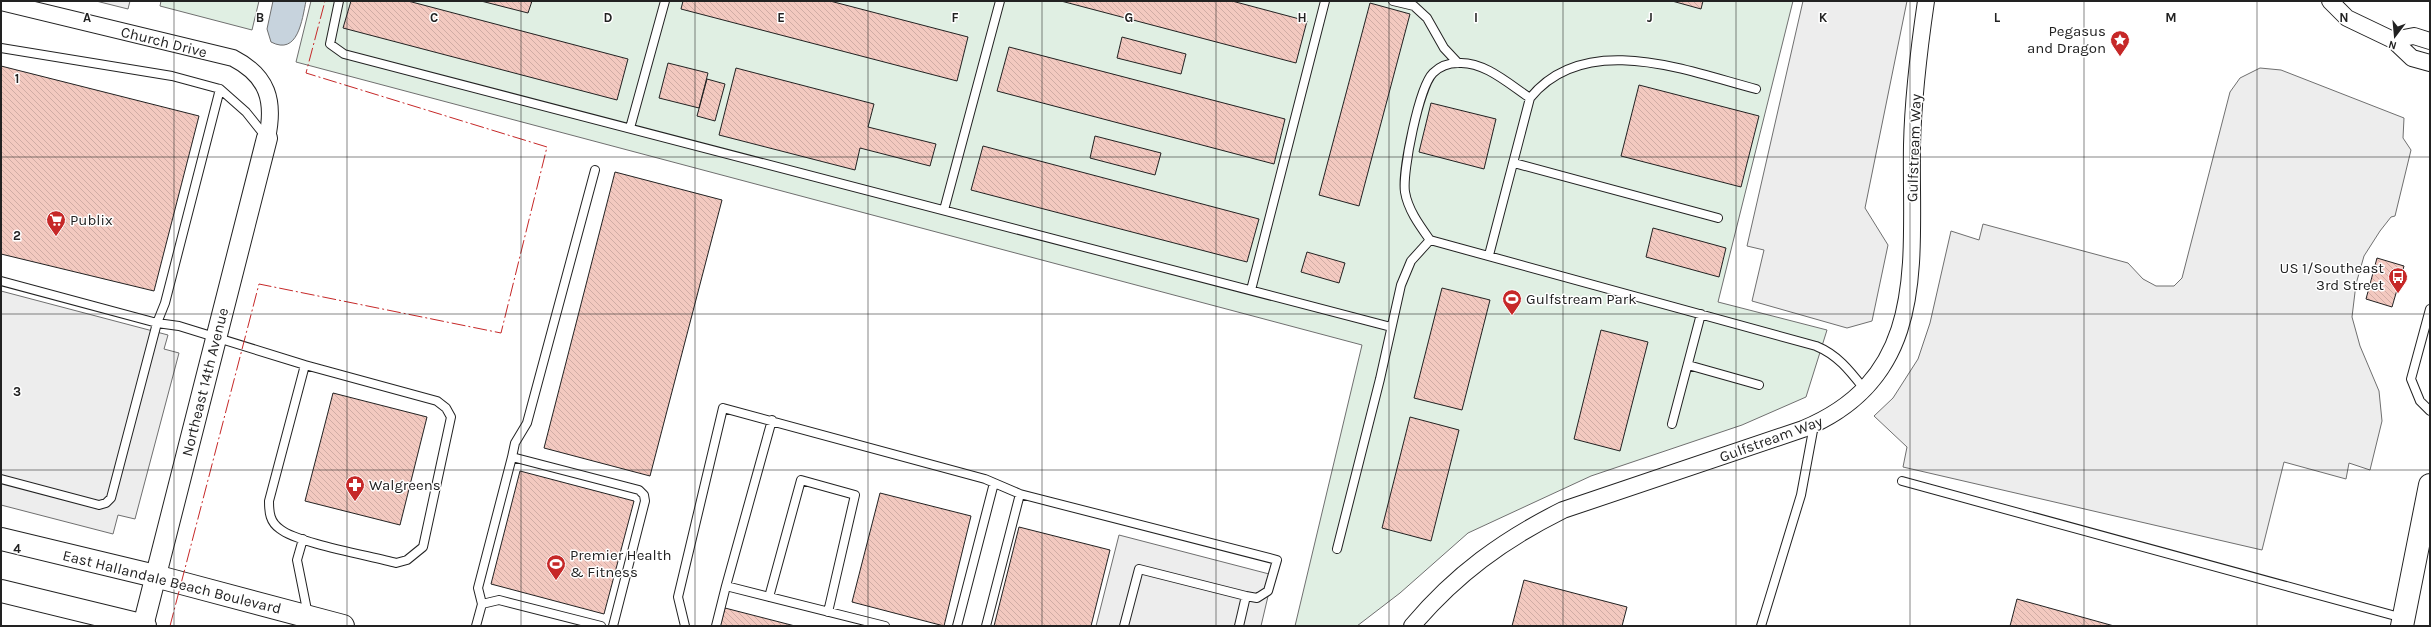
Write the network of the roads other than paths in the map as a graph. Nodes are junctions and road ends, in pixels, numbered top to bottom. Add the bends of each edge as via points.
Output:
1 (339, 1) edge
2 (665, 1) edge
3 (1000, 1) edge
4 (1325, 1) edge
5 (1393, 1) edge
6 (1926, 1) edge
7 (2330, 1) edge
8 (1, 2) edge
9 (2393, 40) junction
10 (2430, 41) edge
11 (1, 48) edge
12 (2430, 62) edge
13 (1458, 63) junction
14 (220, 89) junction
15 (1756, 89) dead end
16 (1530, 98) junction
17 (630, 128) junction
18 (267, 138) junction
19 (1514, 163) junction
20 (595, 170) dead end
21 (944, 210) junction
22 (1718, 218) dead end
23 (1430, 240) junction
24 (1489, 255) junction
25 (1, 281) edge
26 (1251, 290) junction
27 (2430, 310) edge
28 (1701, 314) junction
29 (157, 323) junction
30 (1391, 327) junction
31 (216, 337) junction
32 (305, 365) junction
33 (1688, 365) junction
34 (1759, 385) dead end
35 (1865, 390) junction
36 (2430, 411) edge
37 (772, 420) junction
38 (1672, 424) dead end
39 (1814, 425) junction
40 (512, 457) junction
41 (1, 479) edge
42 (1902, 481) dead end
43 (994, 483) junction
44 (2430, 485) edge
45 (1020, 494) junction
46 (1, 539) edge
47 (303, 539) junction
48 (1337, 549) dead end
49 (155, 576) junction
50 (726, 586) junction
51 (1, 591) edge
52 (1246, 596) junction
53 (770, 597) junction
54 (482, 604) junction
55 (828, 612) junction
56 (309, 617) junction
57 (2403, 622) edge
58 (144, 626) edge
59 (343, 626) edge
60 (476, 626) edge
61 (601, 626) edge
62 (613, 626) edge
63 (685, 626) edge
64 (716, 626) edge
65 (885, 626) edge
66 (957, 626) edge
67 (986, 626) edge
68 (1124, 626) edge
69 (1239, 626) edge
70 (1412, 626) edge
71 (1761, 626) edge

1 - 17 lane via 330,44 344,54
2 - 17 lane
3 - 21 lane
4 - 26 lane
5 - 13 lane via 1414,6 1427,18 1444,48
6 - 35 street, Gulfstream Way via 1918,55 1913,137 1911,282 1893,348 1877,376
7 - 9 street via 2347,18
8 - 18 street, Church Drive via 233,58 258,75 265,88 271,120
9 - 10 street via 2414,36
9 - 12 street via 2412,58
11 - 14 lane via 172,76
13 - 16 lane via 1475,64
13 - 23 lane via 1445,65 1433,73 1425,86 1405,167 1405,193 1415,218
14 - 18 lane via 246,112
14 - 29 lane via 165,303
15 - 16 lane via 1645,60 1612,59 1581,65 1556,75 1540,86
16 - 19 lane
17 - 21 lane
18 - 31 street, Northeast 14th Avenue
19 - 22 lane
19 - 24 lane
20 - 40 lane via 528,423 515,443
21 - 26 lane
23 - 24 lane
23 - 30 lane via 1411,261 1401,285
24 - 28 lane
25 - 29 lane
26 - 30 lane
27 - 36 lane via 2411,379 2420,401
28 - 33 lane
28 - 35 lane via 1816,346 1832,353
29 - 31 lane
29 - 41 lane via 111,498 99,505
30 - 48 lane
31 - 32 lane
31 - 49 street, Northeast 14th Avenue
32 - 47 lane via 269,512 272,521 279,528 287,534
32 - 47 lane via 437,401 446,408 451,417 422,547 416,555 396,563
33 - 34 lane
33 - 38 lane
35 - 39 street, Gulfstream Way via 1845,407
37 - 43 lane
37 - 50 lane
37 - 63 lane via 723,408 678,597
39 - 70 street, Gulfstream Way via 1563,510 1529,527 1471,566 1438,596
39 - 71 lane via 1801,495
40 - 54 lane via 478,588
40 - 62 lane via 639,490 644,495 645,501
42 - 57 lane
43 - 45 lane
43 - 66 lane
44 - 57 main road
45 - 52 lane via 1277,560 1268,591 1258,598
45 - 67 lane
46 - 49 main road, East Hallandale Beach Boulevard
47 - 56 lane via 297,560
49 - 56 main road, East Hallandale Beach Boulevard
49 - 58 street, Northeast 14th Avenue
50 - 53 lane
50 - 64 lane
51 - 58 main road
52 - 68 lane via 1139,569
52 - 69 lane
53 - 55 lane
53 - 55 lane via 801,480 855,495
54 - 60 lane
54 - 61 lane via 499,600
55 - 65 lane
56 - 59 main road, East Hallandale Beach Boulevard

